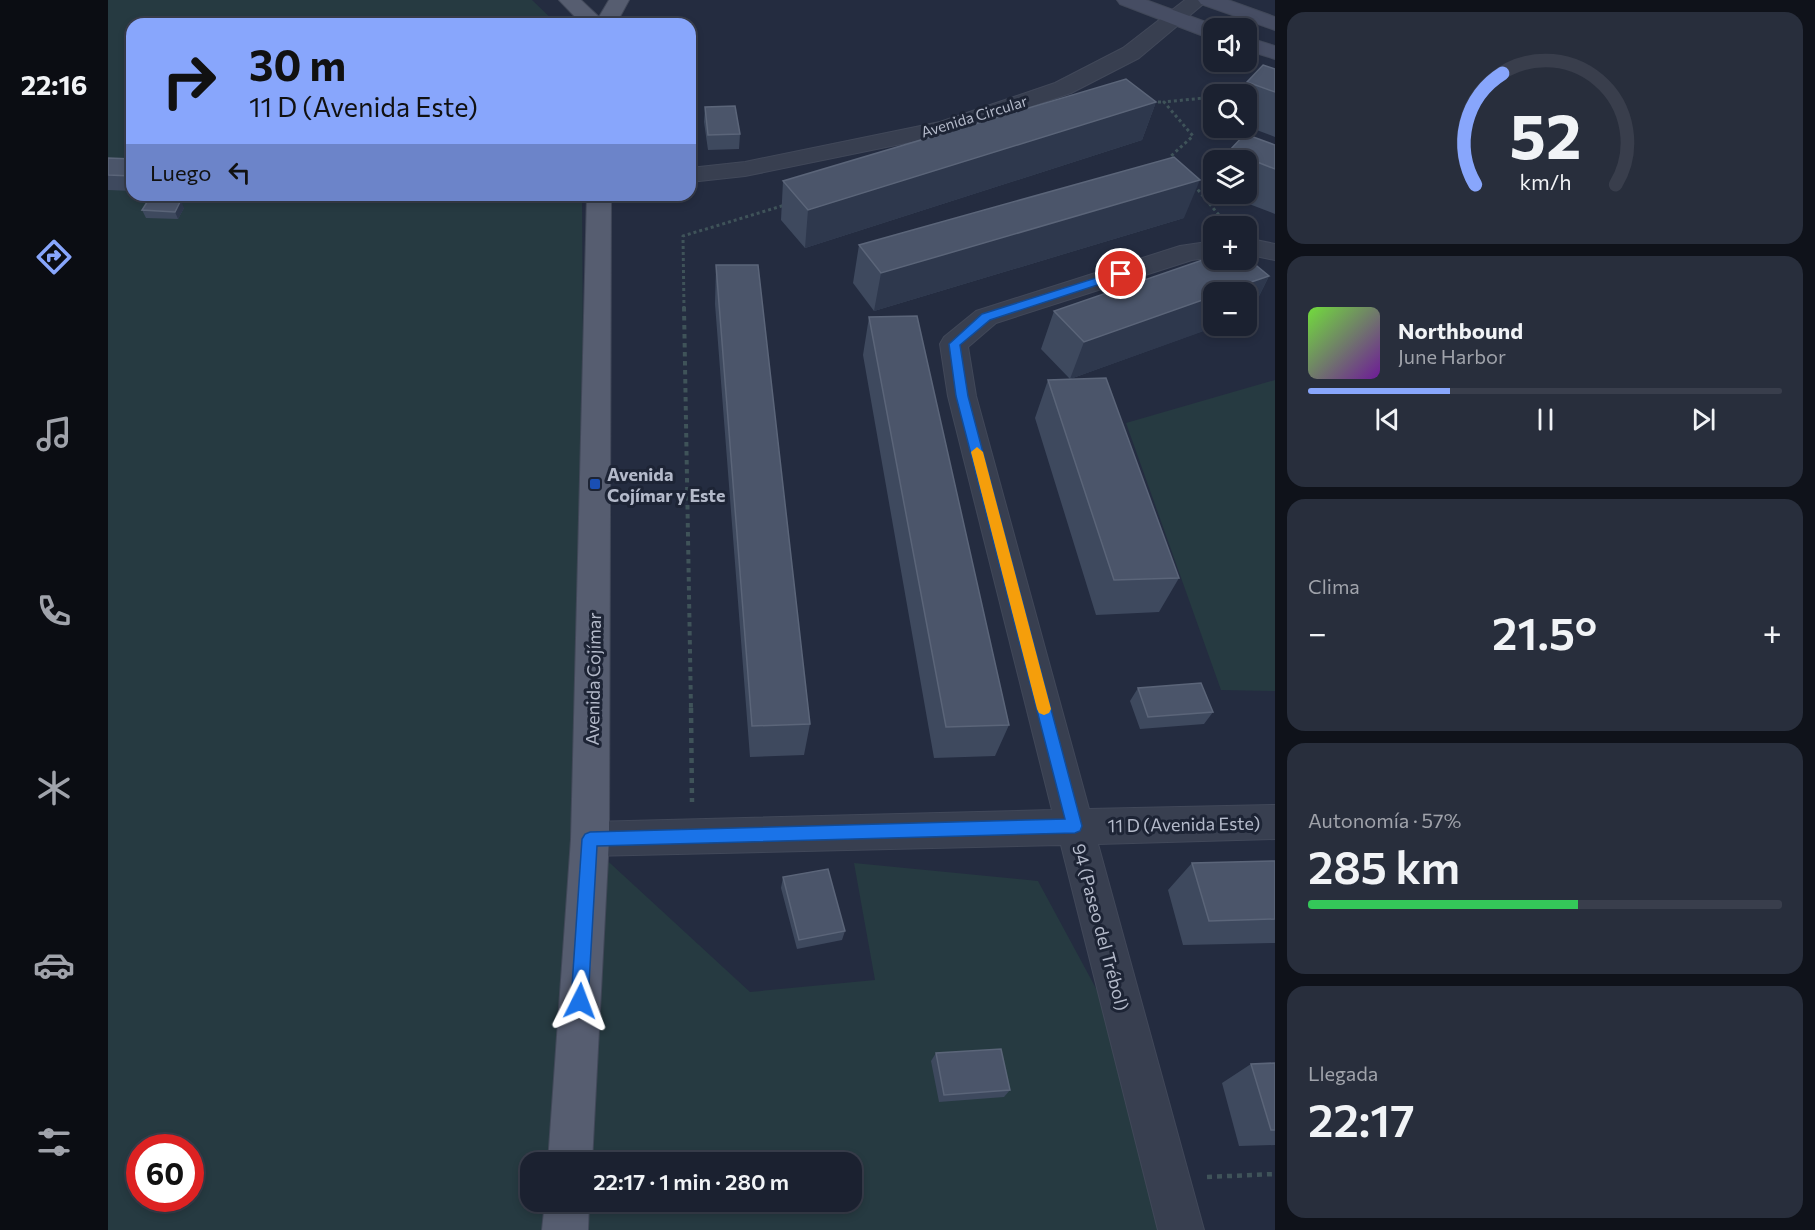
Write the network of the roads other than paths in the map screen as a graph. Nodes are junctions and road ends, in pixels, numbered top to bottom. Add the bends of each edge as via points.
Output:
1 (569, 0) edge
2 (619, 0) edge
3 (1126, 0) edge
4 (1198, 0) edge
5 (1208, 0) edge
6 (588, 18) edge
7 (608, 18) edge
8 (1176, 18) junction
9 (1275, 24) edge
10 (1203, 28) edge
11 (1257, 47) edge
12 (1275, 53) edge
13 (696, 174) edge
14 (598, 201) edge
15 (1257, 248) edge
16 (1203, 250) edge
17 (1275, 252) edge
18 (1275, 822) edge
19 (1075, 826) junction
20 (590, 839) junction
21 (571, 1152) edge
22 (566, 1212) edge
23 (565, 1230) edge
24 (1181, 1230) edge

1 - 6 main road
2 - 7 main road
3 - 8 main road
4 - 8 street, Avenida Circular
5 - 9 main road
8 - 10 main road
8 - 13 street, Avenida Circular via 1131,53 1063,88 945,128 745,169
11 - 12 main road
14 - 20 main road, Avenida Cojímar
15 - 17 street
16 - 19 street, 94 (Paseo del Trébol) via 986,317 954,344 962,396
18 - 19 street, 11 D (Avenida Este)
19 - 20 street, 11 D (Avenida Este)
19 - 24 street, 94 (Paseo del Trébol)
20 - 21 main road, Avenida Cojímar
22 - 23 main road

